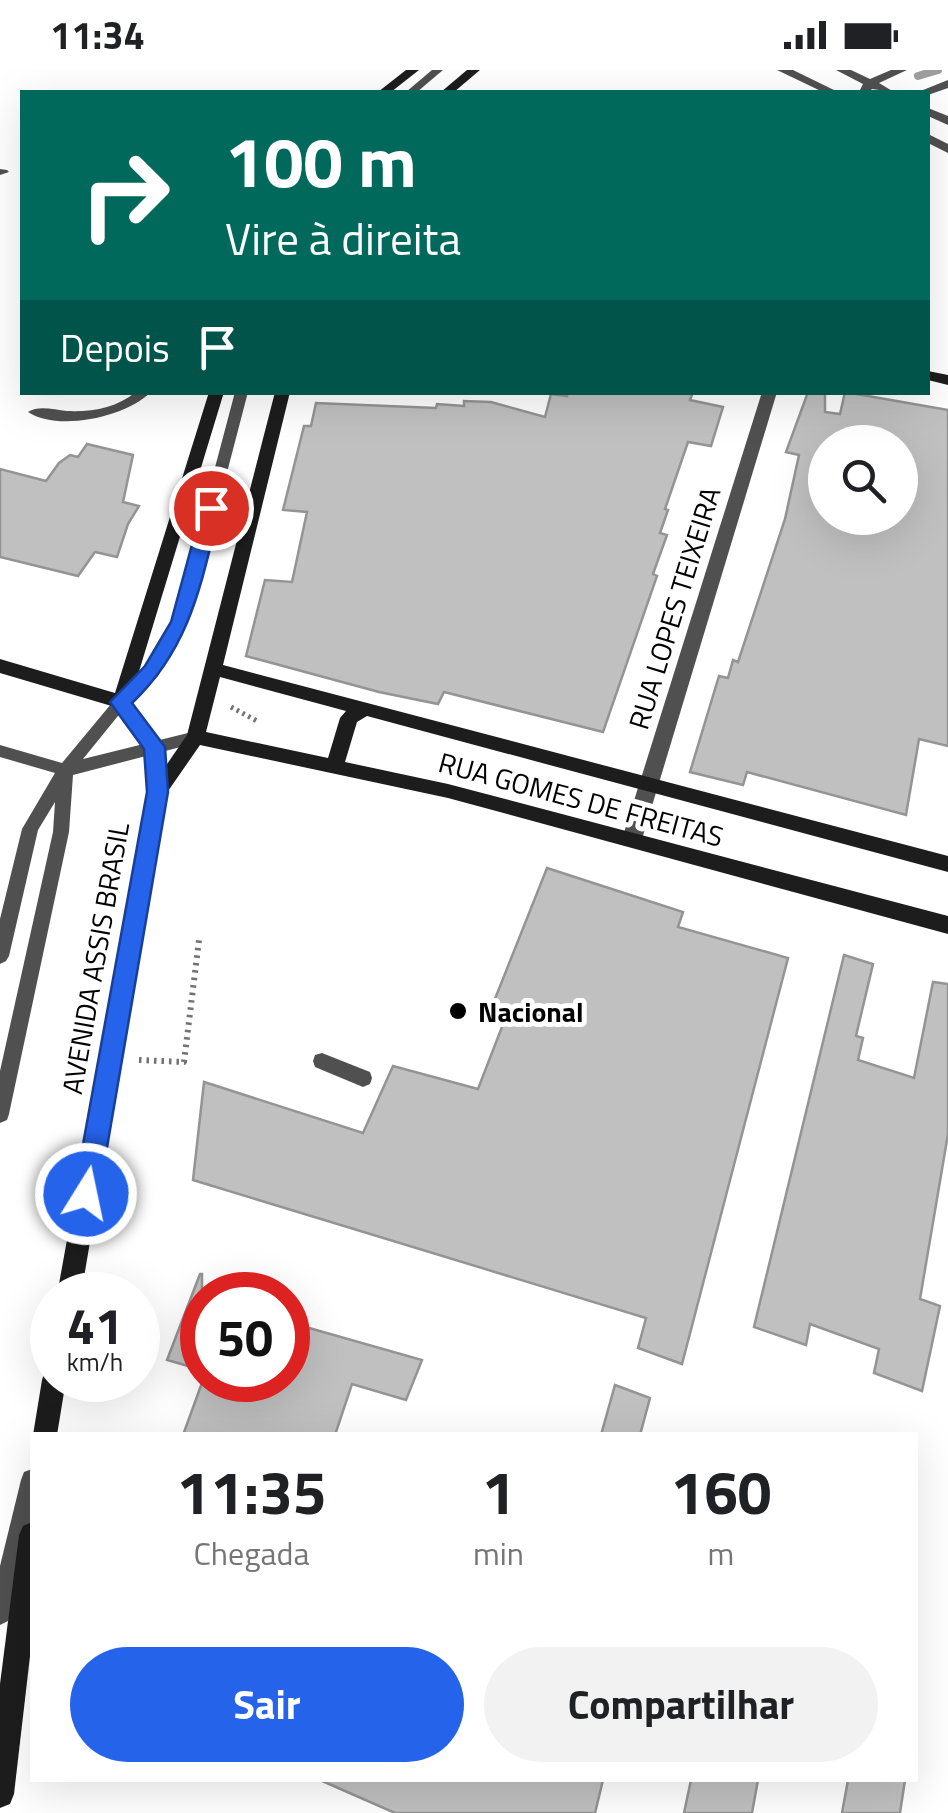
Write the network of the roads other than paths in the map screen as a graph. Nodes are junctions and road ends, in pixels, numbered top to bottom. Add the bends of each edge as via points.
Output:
1 (412, 70) edge
2 (438, 70) edge
3 (474, 70) edge
4 (783, 70) edge
5 (842, 70) edge
6 (900, 70) edge
7 (867, 88) edge
8 (387, 90) edge
9 (413, 90) edge
10 (449, 90) edge
11 (828, 90) edge
12 (142, 395) edge
13 (217, 395) edge
14 (241, 395) edge
15 (283, 395) edge
16 (769, 395) edge
17 (36, 412) dead end
18 (0, 666) edge
19 (214, 669) junction
20 (120, 702) junction
21 (365, 709) junction
22 (196, 737) junction
23 (154, 747) junction
24 (0, 750) edge
25 (334, 768) junction
26 (65, 770) junction
27 (649, 784) junction
28 (158, 792) junction
29 (632, 839) junction
30 (948, 864) edge
31 (948, 925) edge
32 (0, 956) edge
33 (322, 1061) dead end
34 (363, 1078) dead end
35 (0, 1114) edge
36 (73, 1272) edge
37 (50, 1402) edge
38 (45, 1431) edge
39 (30, 1488) edge
40 (30, 1551) edge
41 (0, 1613) edge
42 (0, 1794) edge

1 - 8 main road
2 - 9 lane
3 - 10 main road
4 - 11 street
5 - 7 street
6 - 7 street
12 - 17 lane via 105,413
13 - 20 main road
14 - 20 lane via 181,622 152,672
15 - 19 main road
16 - 27 street, RUA LOPES TEIXEIRA
18 - 20 main road
19 - 21 main road, RUA GOMES DE FREITAS
19 - 22 main road
20 - 23 main road
20 - 26 lane
21 - 25 main road via 349,718
21 - 27 main road, RUA GOMES DE FREITAS
22 - 23 lane
22 - 25 main road, RUA GOMES DE FREITAS
22 - 28 main road
23 - 26 lane
23 - 28 main road, AVENIDA ASSIS BRASIL
24 - 26 lane
25 - 29 main road, RUA GOMES DE FREITAS
26 - 32 lane via 30,829
26 - 35 lane via 60,832
27 - 29 street, RUA LOPES TEIXEIRA
27 - 30 main road, RUA GOMES DE FREITAS
28 - 36 main road, AVENIDA ASSIS BRASIL
29 - 31 main road, RUA GOMES DE FREITAS
33 - 34 lane
37 - 38 main road
39 - 41 lane
40 - 42 main road

